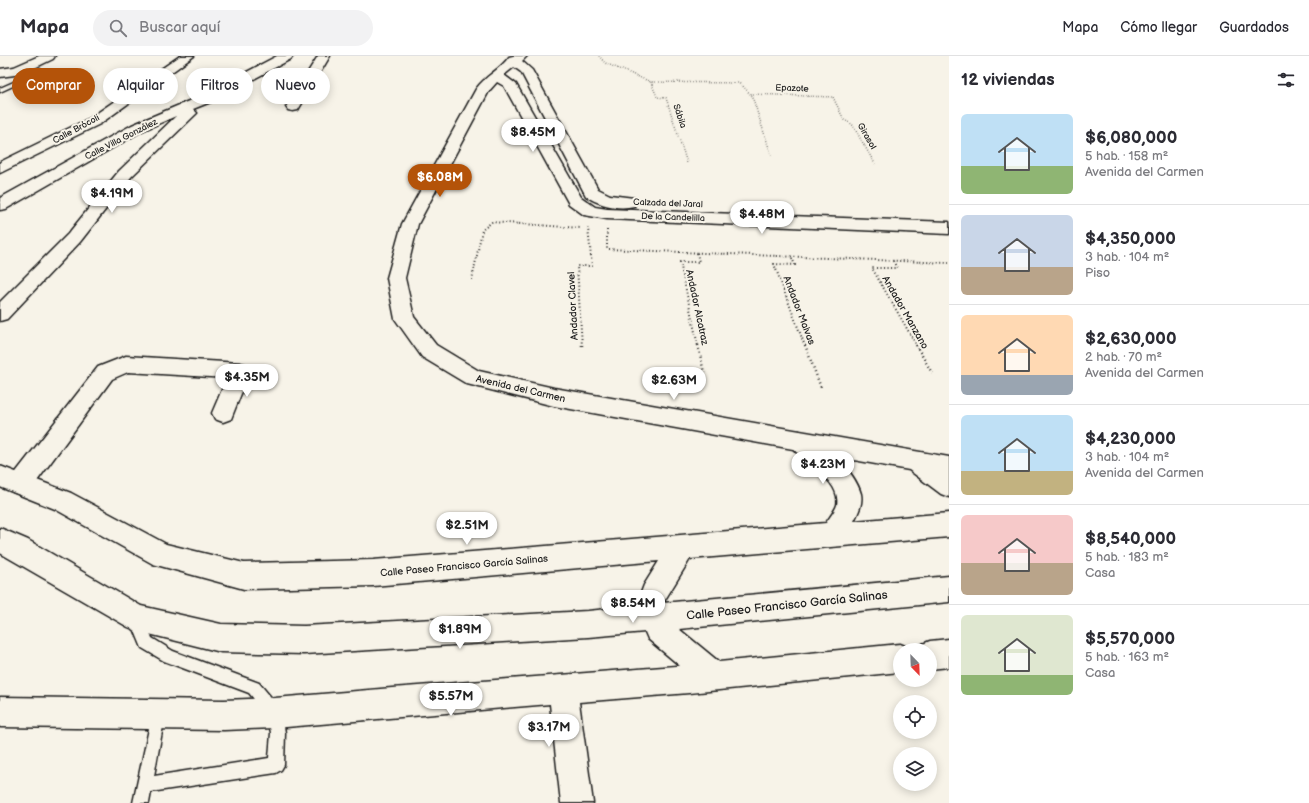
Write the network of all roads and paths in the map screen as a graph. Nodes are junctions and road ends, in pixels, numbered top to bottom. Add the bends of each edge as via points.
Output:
1 (49, 56) edge
2 (188, 56) edge
3 (287, 56) edge
4 (324, 56) edge
5 (599, 56) edge
6 (517, 58) edge
7 (24, 68) edge
8 (253, 74) edge
9 (496, 75) junction
10 (651, 82) junction
11 (12, 85) edge
12 (1, 90) dead end
13 (750, 94) junction
14 (833, 97) joint
15 (194, 104) edge
16 (200, 104) edge
17 (293, 107) dead end
18 (772, 157) dead end
19 (687, 163) dead end
20 (875, 164) dead end
21 (0, 168) edge
22 (0, 205) edge
23 (949, 213) edge
24 (803, 215) junction
25 (588, 228) junction
26 (594, 228) dead end
27 (949, 228) edge
28 (607, 249) dead end
29 (697, 253) junction
30 (792, 258) junction
31 (892, 261) junction
32 (949, 262) edge
33 (472, 280) dead end
34 (0, 314) edge
35 (582, 348) dead end
36 (932, 373) dead end
37 (706, 382) dead end
38 (821, 388) dead end
39 (223, 413) dead end
40 (798, 441) junction
41 (915, 462) junction
42 (949, 467) edge
43 (10, 480) edge
44 (949, 486) edge
45 (949, 525) edge
46 (832, 534) junction
47 (0, 540) edge
48 (682, 547) junction
49 (949, 589) edge
50 (137, 618) junction
51 (652, 618) junction
52 (949, 653) edge
53 (937, 654) edge
54 (893, 659) edge
55 (714, 676) junction
56 (563, 689) junction
57 (0, 712) edge
58 (275, 713) junction
59 (158, 714) junction
60 (145, 785) junction
61 (141, 803) edge
62 (577, 803) edge

1 - 7 street
2 - 21 street, Calle Brócoli via 95,121
3 - 8 street, Calle Villa González
4 - 17 street
5 - 10 path via 605,63
6 - 9 street, Avenida del Carmen
6 - 24 street, Calzada del Jaral via 592,192 599,198 612,202
9 - 24 street, De la Candelilla via 509,84 575,200 590,211 607,214
9 - 40 street, Avenida del Carmen via 483,89 410,224 396,278 405,319 428,351 474,378 554,397
10 - 13 path via 740,83
10 - 19 path, Sábila via 657,97 666,98
11 - 12 lane
13 - 14 path, Epazote
13 - 18 path
14 - 20 path, Girasol via 844,120 852,124
15 - 22 street, Calle Villa González via 137,128
16 - 34 street via 124,174 74,238
23 - 24 street, Calzada del Jaral
24 - 27 street, De la Candelilla
25 - 26 path
25 - 33 path via 492,222 482,230
25 - 35 path, Andador Clavel via 592,266 577,266
28 - 29 path
29 - 30 path
29 - 37 path, Andador Alcatraz via 699,262 680,262
30 - 31 path
30 - 38 path, Andador Malvas via 795,265 774,264
31 - 32 path
31 - 36 path, Andador Manzano via 898,268 872,268
39 - 43 street via 240,371 126,364 105,372
40 - 41 street, Avenida del Carmen
40 - 46 street via 834,472 850,494 849,505
41 - 42 street
41 - 44 street, Avenida del Carmen
43 - 48 street, Calle Paseo Francisco García Salinas via 64,501 162,555 244,576 373,573
45 - 46 street, Calle Paseo Francisco García Salinas
46 - 48 street, Calle Paseo Francisco García Salinas
47 - 50 street, Calle Paseo Francisco García Salinas
48 - 51 street via 653,594 649,605
49 - 51 street, Calle Paseo Francisco García Salinas
50 - 51 street, Calle Paseo Francisco García Salinas via 220,638 304,640
50 - 58 lane via 147,643 169,656 254,688
51 - 55 street via 658,629
52 - 53 street
54 - 55 street
55 - 56 street
56 - 58 street
56 - 62 street
57 - 59 street
58 - 59 street
58 - 60 lane via 278,732 276,765
59 - 60 lane
60 - 61 lane

